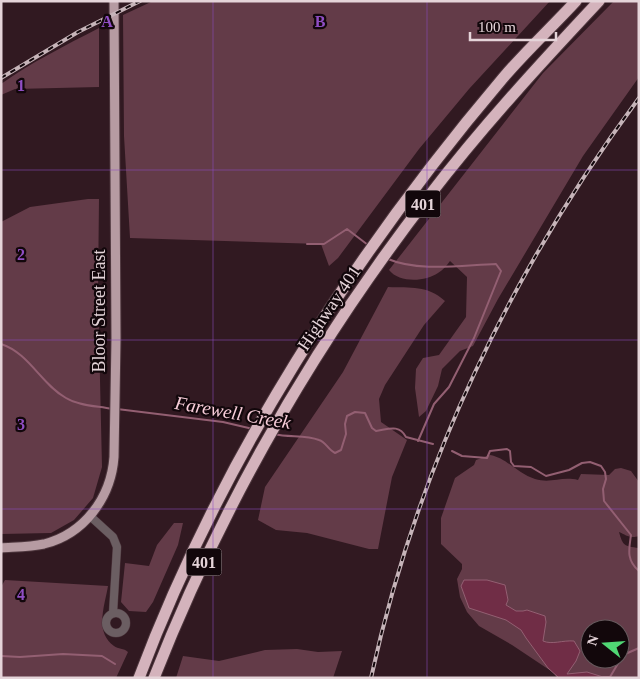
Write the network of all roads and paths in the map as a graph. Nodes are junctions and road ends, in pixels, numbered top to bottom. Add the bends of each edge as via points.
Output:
1 (114, 1) edge
2 (576, 1) edge
3 (599, 1) edge
4 (90, 516) junction
5 (1, 548) edge
6 (114, 613) dead end
7 (153, 640) junction
8 (133, 678) edge
9 (139, 678) edge
10 (154, 678) edge

1 - 4 main road, Bloor Street East via 114,457 112,477 104,497
2 - 7 highway, Highway 401 / 401 via 504,77 383,232 329,311 249,443
3 - 10 highway, Highway 401 / 401 via 527,78 429,196 347,309 274,427 221,527 176,622
4 - 5 main road, Bloor Street East via 57,540 35,546
4 - 6 street via 113,537 117,547
7 - 8 highway
7 - 9 highway, Highway 401 / 401

